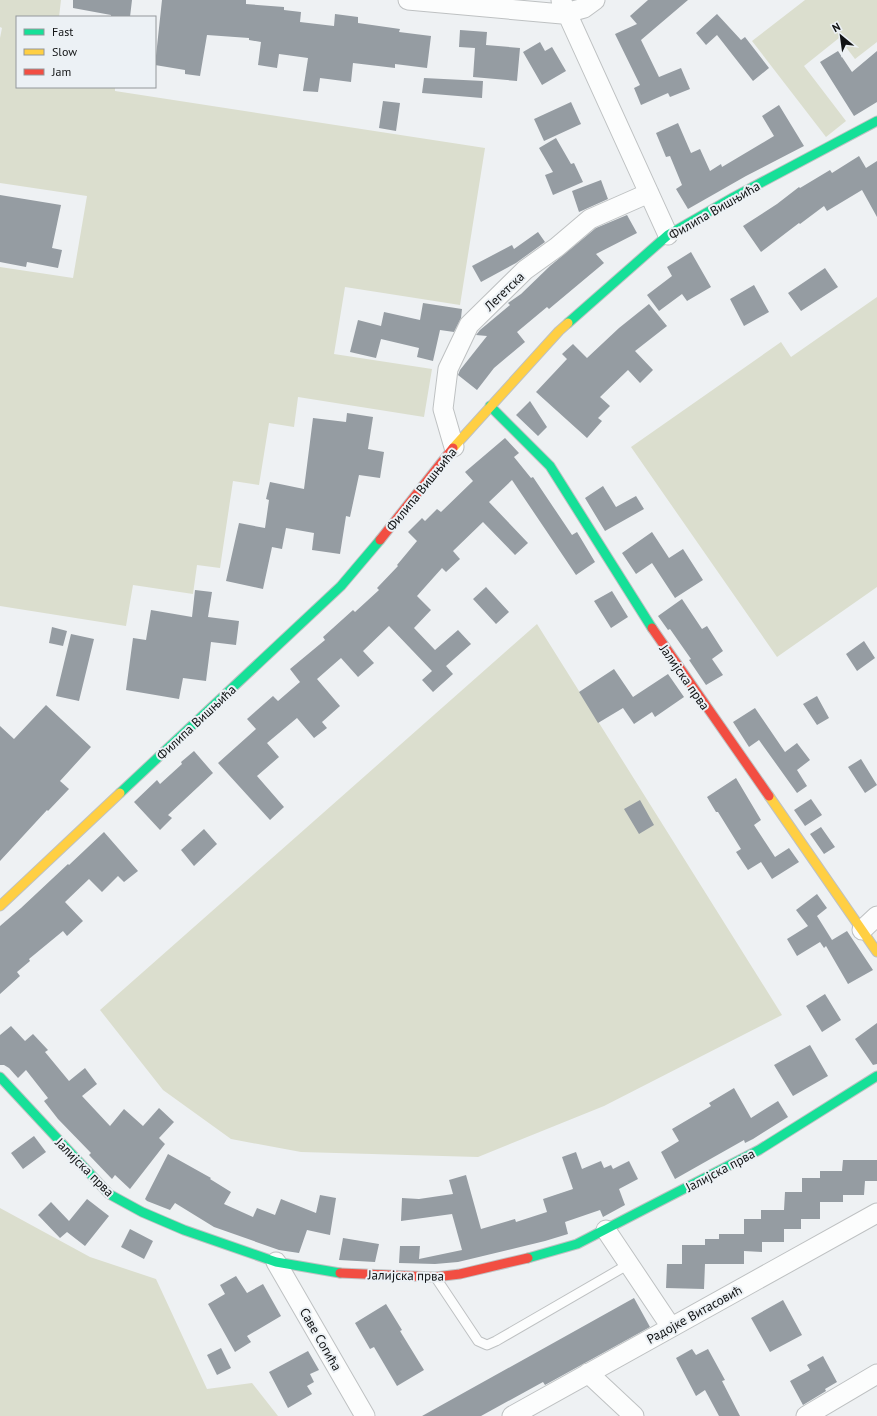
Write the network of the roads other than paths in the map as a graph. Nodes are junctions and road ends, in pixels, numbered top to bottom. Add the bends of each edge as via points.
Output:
1 (408, 0) edge
2 (595, 0) edge
3 (564, 6) edge
4 (877, 121) edge
5 (649, 193) junction
6 (668, 235) junction
7 (490, 406) junction
8 (454, 447) junction
9 (0, 906) edge
10 (877, 916) edge
11 (862, 930) junction
12 (877, 952) edge
13 (877, 1076) edge
14 (0, 1077) edge
15 (877, 1213) edge
16 (606, 1230) junction
17 (276, 1262) junction
18 (629, 1264) junction
19 (435, 1277) junction
20 (671, 1327) junction
21 (588, 1374) junction
22 (877, 1374) edge
23 (365, 1416) edge
24 (512, 1416) edge
25 (634, 1416) edge
26 (806, 1416) edge

1 - 3 street via 562,14
2 - 3 street via 584,8
3 - 5 street
4 - 6 street, Филипа Вишњића
5 - 6 street
5 - 8 street, Легетска via 590,219 525,270 469,325 448,369 443,409
6 - 7 street, Филипа Вишњића via 559,331
7 - 8 street, Филипа Вишњића
7 - 11 street, Јалијска прва via 550,466 648,623
8 - 9 street, Филипа Вишњића via 341,586
10 - 11 street
11 - 12 street, Јалијска прва
13 - 16 street, Јалијска прва via 759,1150
14 - 17 street, Јалијска прва via 109,1194 184,1230
15 - 20 street, Радојке Витасовић
16 - 18 street
16 - 19 street, Јалијска прва via 548,1254 460,1274
17 - 19 street, Јалијска прва via 342,1273
17 - 23 street, Саве Согића
18 - 19 lane via 488,1344 478,1341
18 - 20 street
20 - 21 street, Радојке Витасовић
21 - 24 street, Радојке Витасовић
21 - 25 street
22 - 26 street

